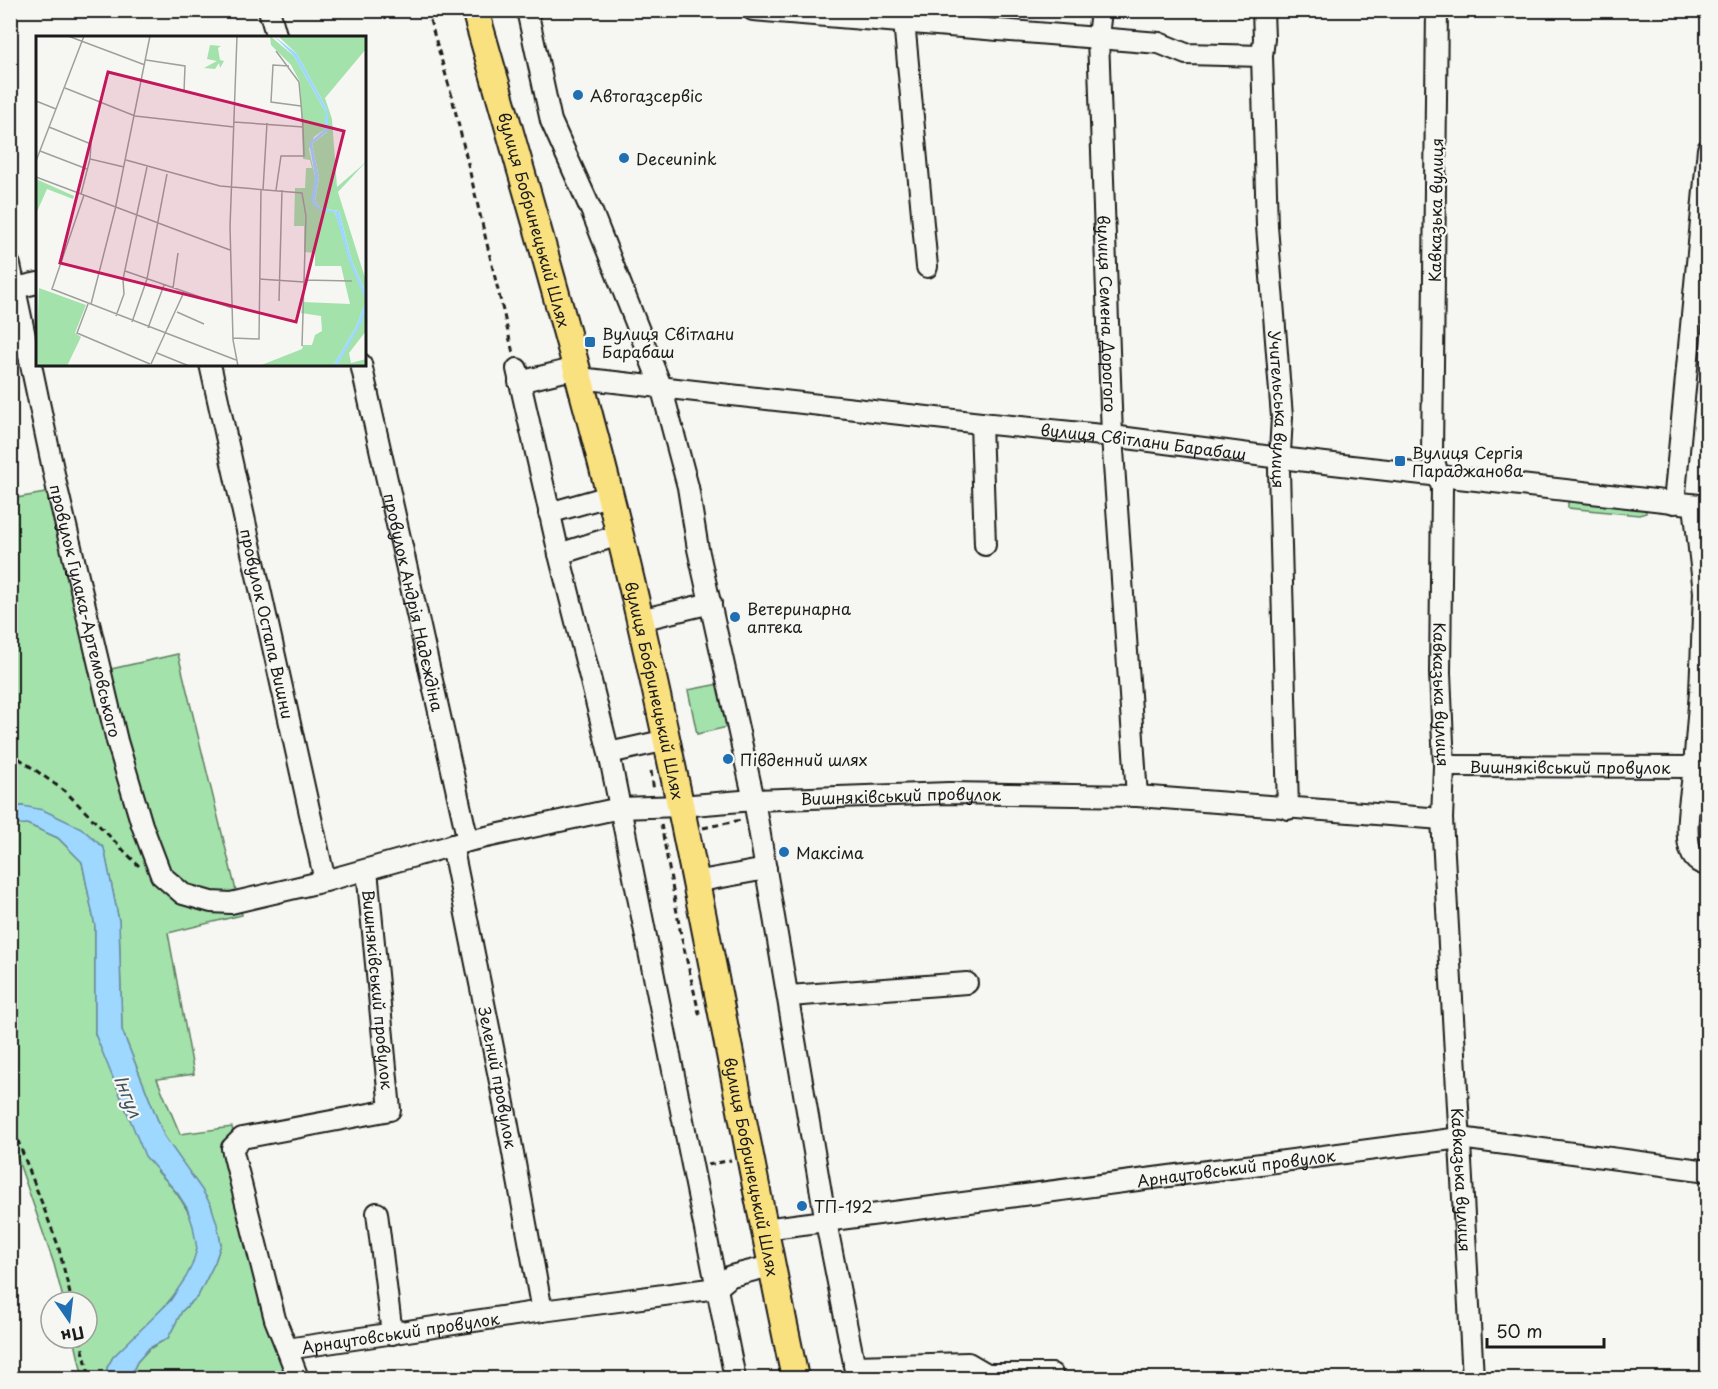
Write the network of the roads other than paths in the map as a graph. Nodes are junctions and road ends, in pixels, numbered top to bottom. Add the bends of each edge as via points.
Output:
1 (269, 10) edge
2 (475, 10) edge
3 (527, 10) edge
4 (753, 10) edge
5 (1101, 10) edge
6 (1263, 10) edge
7 (1437, 10) edge
8 (819, 13) edge
9 (969, 18) edge
10 (904, 21) junction
11 (276, 36) edge
12 (1098, 37) junction
13 (1262, 56) junction
14 (1707, 149) edge
15 (10, 265) edge
16 (927, 267) dead end
17 (36, 285) edge
18 (14, 295) edge
19 (210, 366) edge
20 (361, 366) edge
21 (578, 373) junction
22 (661, 386) junction
23 (981, 423) junction
24 (1112, 436) junction
25 (1280, 458) junction
26 (1437, 476) junction
27 (609, 496) junction
28 (1674, 503) junction
29 (1701, 506) edge
30 (549, 513) junction
31 (619, 535) junction
32 (985, 545) dead end
33 (559, 554) junction
34 (711, 603) junction
35 (640, 620) junction
36 (1704, 692) edge
37 (667, 740) junction
38 (609, 753) junction
39 (1444, 766) junction
40 (1694, 767) junction
41 (1137, 796) junction
42 (669, 806) junction
43 (620, 808) junction
44 (756, 808) junction
45 (1288, 809) junction
46 (1442, 819) junction
47 (460, 843) junction
48 (1707, 866) edge
49 (766, 869) junction
50 (367, 870) junction
51 (325, 881) junction
52 (695, 882) junction
53 (231, 903) joint
54 (967, 983) dead end
55 (789, 996) junction
56 (390, 1110) joint
57 (1460, 1138) junction
58 (1707, 1171) edge
59 (377, 1213) dead end
60 (826, 1222) junction
61 (764, 1229) junction
62 (771, 1266) junction
63 (717, 1288) junction
64 (542, 1311) junction
65 (392, 1334) junction
66 (287, 1349) junction
67 (855, 1372) edge
68 (1052, 1374) dead end
69 (987, 1376) edge
70 (298, 1378) edge
71 (735, 1378) edge
72 (795, 1378) edge
73 (1473, 1378) edge

1 - 11 street
2 - 21 main road, вулиця Бобринецький Шлях
3 - 22 street via 551,121
4 - 8 street
5 - 12 street, вулиця Семена Дорогого
6 - 13 street, Учительська вулиця
7 - 26 street, Кавказька вулиця via 1432,454
8 - 10 street
9 - 10 street
9 - 12 street
10 - 16 street
12 - 13 street via 1159,43 1186,54
12 - 24 street, вулиця Семена Дорогого
13 - 25 street, Учительська вулиця via 1267,226 1282,417
14 - 28 street
15 - 18 street, провулок Гулака-Артемовського
17 - 18 street
18 - 53 street, провулок Гулака-Артемовського via 117,741 141,825 161,875 183,894
19 - 51 street, провулок Остапа Вишни
20 - 47 street, провулок Андрія Надєждіна
21 - 22 street, вулиця Світлани Барабаш
21 - 27 main road, вулиця Бобринецький Шлях
21 - 30 street, вулиця Світлани Барабаш via 518,376
22 - 23 street, вулиця Світлани Барабаш
22 - 34 street via 688,487
23 - 24 street, вулиця Світлани Барабаш
23 - 32 street
24 - 25 street, вулиця Світлани Барабаш
24 - 41 street, вулиця Семена Дорогого
25 - 26 street, вулиця Світлани Барабаш
25 - 45 street, Учительська вулиця
26 - 28 street, вулиця Світлани Барабаш
26 - 39 street, Кавказька вулиця via 1442,488 1440,673
27 - 30 street
27 - 31 main road, вулиця Бобринецький Шлях
28 - 29 street, вулиця Світлани Барабаш
29 - 36 street
30 - 33 street
31 - 33 street
31 - 35 main road, вулиця Бобринецький Шлях
33 - 38 street
34 - 35 street
34 - 44 street
35 - 37 main road, вулиця Бобринецький Шлях
36 - 40 street
37 - 38 street
37 - 42 main road, вулиця Бобринецький Шлях
38 - 43 street
39 - 40 street, Вишняківський провулок
39 - 46 street, Кавказька вулиця
40 - 48 street, Вишняківський провулок via 1689,849 1696,861
41 - 44 street, Вишняківський провулок via 949,793
41 - 45 street, Вишняківський провулок
42 - 43 street, Вишняківський провулок
42 - 44 street, Вишняківський провулок
42 - 52 main road, вулиця Бобринецький Шлях via 685,832
43 - 47 street, Вишняківський провулок
43 - 63 street
44 - 49 street
45 - 46 street, Вишняківський провулок
46 - 57 street, Кавказька вулиця
47 - 50 street, Вишняківський провулок
47 - 64 street, Зелений провулок
49 - 52 street
49 - 55 street
50 - 51 street, Вишняківський провулок
50 - 56 street, Вишняківський провулок
51 - 53 street, Вишняківський провулок
52 - 61 main road, вулиця Бобринецький Шлях
54 - 55 street
55 - 60 street
56 - 66 street, Арнаутовський провулок via 242,1138 232,1148 275,1319
57 - 58 street, Арнаутовський провулок
57 - 60 street, Арнаутовський провулок
57 - 73 street, Кавказька вулиця
59 - 65 street
60 - 61 street, Арнаутовський провулок
60 - 67 street
61 - 62 main road, вулиця Бобринецький Шлях
62 - 63 street, Арнаутовський провулок via 731,1276
62 - 72 main road, вулиця Бобринецький Шлях
63 - 64 street, Арнаутовський провулок
63 - 71 street
64 - 65 street, Арнаутовський провулок
65 - 66 street, Арнаутовський провулок
66 - 70 street
67 - 69 street via 968,1363
68 - 69 street

